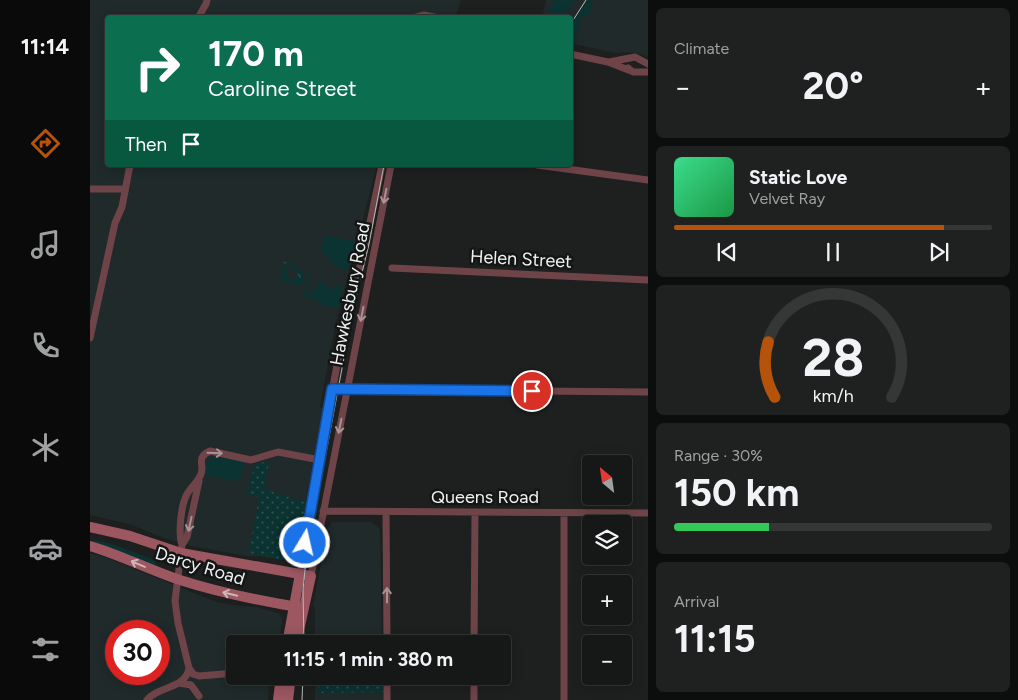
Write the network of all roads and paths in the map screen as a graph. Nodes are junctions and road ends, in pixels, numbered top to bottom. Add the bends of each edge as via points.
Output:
1 (207, 0) edge
2 (200, 15) edge
3 (573, 55) edge
4 (636, 58) junction
5 (608, 62) junction
6 (648, 64) edge
7 (633, 71) junction
8 (648, 72) edge
9 (130, 167) edge
10 (382, 167) edge
11 (391, 167) edge
12 (552, 167) edge
13 (648, 180) edge
14 (90, 189) edge
15 (125, 189) junction
16 (392, 268) dead end
17 (648, 280) edge
18 (90, 338) edge
19 (332, 389) junction
20 (348, 389) junction
21 (648, 392) edge
22 (320, 460) junction
23 (323, 511) junction
24 (386, 512) junction
25 (474, 512) junction
26 (564, 513) junction
27 (648, 513) edge
28 (90, 526) edge
29 (90, 546) edge
30 (181, 549) junction
31 (305, 575) junction
32 (177, 579) junction
33 (298, 608) junction
34 (290, 635) edge
35 (296, 635) edge
36 (387, 635) edge
37 (474, 635) edge
38 (189, 668) junction
39 (226, 674) edge
40 (203, 676) junction
41 (179, 683) junction
42 (279, 685) edge
43 (290, 685) edge
44 (291, 685) edge
45 (387, 685) edge
46 (474, 685) edge
47 (200, 698) edge
48 (146, 700) edge
49 (278, 700) edge
50 (288, 700) edge
51 (292, 700) edge
52 (387, 700) edge
53 (474, 700) edge
54 (564, 700) edge

1 - 2 street
3 - 5 street
4 - 5 street
4 - 6 street
4 - 7 street via 628,62
4 - 7 street via 642,65 640,70
5 - 7 street
7 - 8 street
9 - 15 street
10 - 19 street, Hawkesbury Road
11 -> 20 street, Hawkesbury Road
12 - 13 street
14 - 15 street
15 - 18 street
16 - 17 street, Helen Street
19 - 20 street
19 - 22 street, Hawkesbury Road
20 - 21 street
20 -> 23 street, Hawkesbury Road
30 -> 22 street via 179,536 184,500 202,472 201,460 210,451 251,460 278,452
22 - 31 street, Hawkesbury Road
23 - 24 street, Queens Road
23 - 31 street, Hawkesbury Road
24 - 25 street, Queens Road
36 -> 24 street
25 - 26 street, Queens Road
25 - 37 street
26 - 27 street, Queens Road
26 - 54 street
28 - 30 street, Darcy Road
32 -> 29 street, Darcy Road
30 - 31 street, Darcy Road
30 - 32 street
31 - 33 street, Hawkesbury Road
33 -> 32 street, Darcy Road via 233,595
32 - 38 street via 176,612
33 - 34 street, Hawkesbury Road
33 - 35 street, Hawkesbury Road
38 - 40 street via 194,674
38 - 41 street via 186,678
39 - 40 street
40 - 47 street via 199,683
41 - 47 street via 192,685
41 - 48 street
42 - 49 street
43 - 50 street
44 - 51 street
45 - 52 street
46 - 53 street

